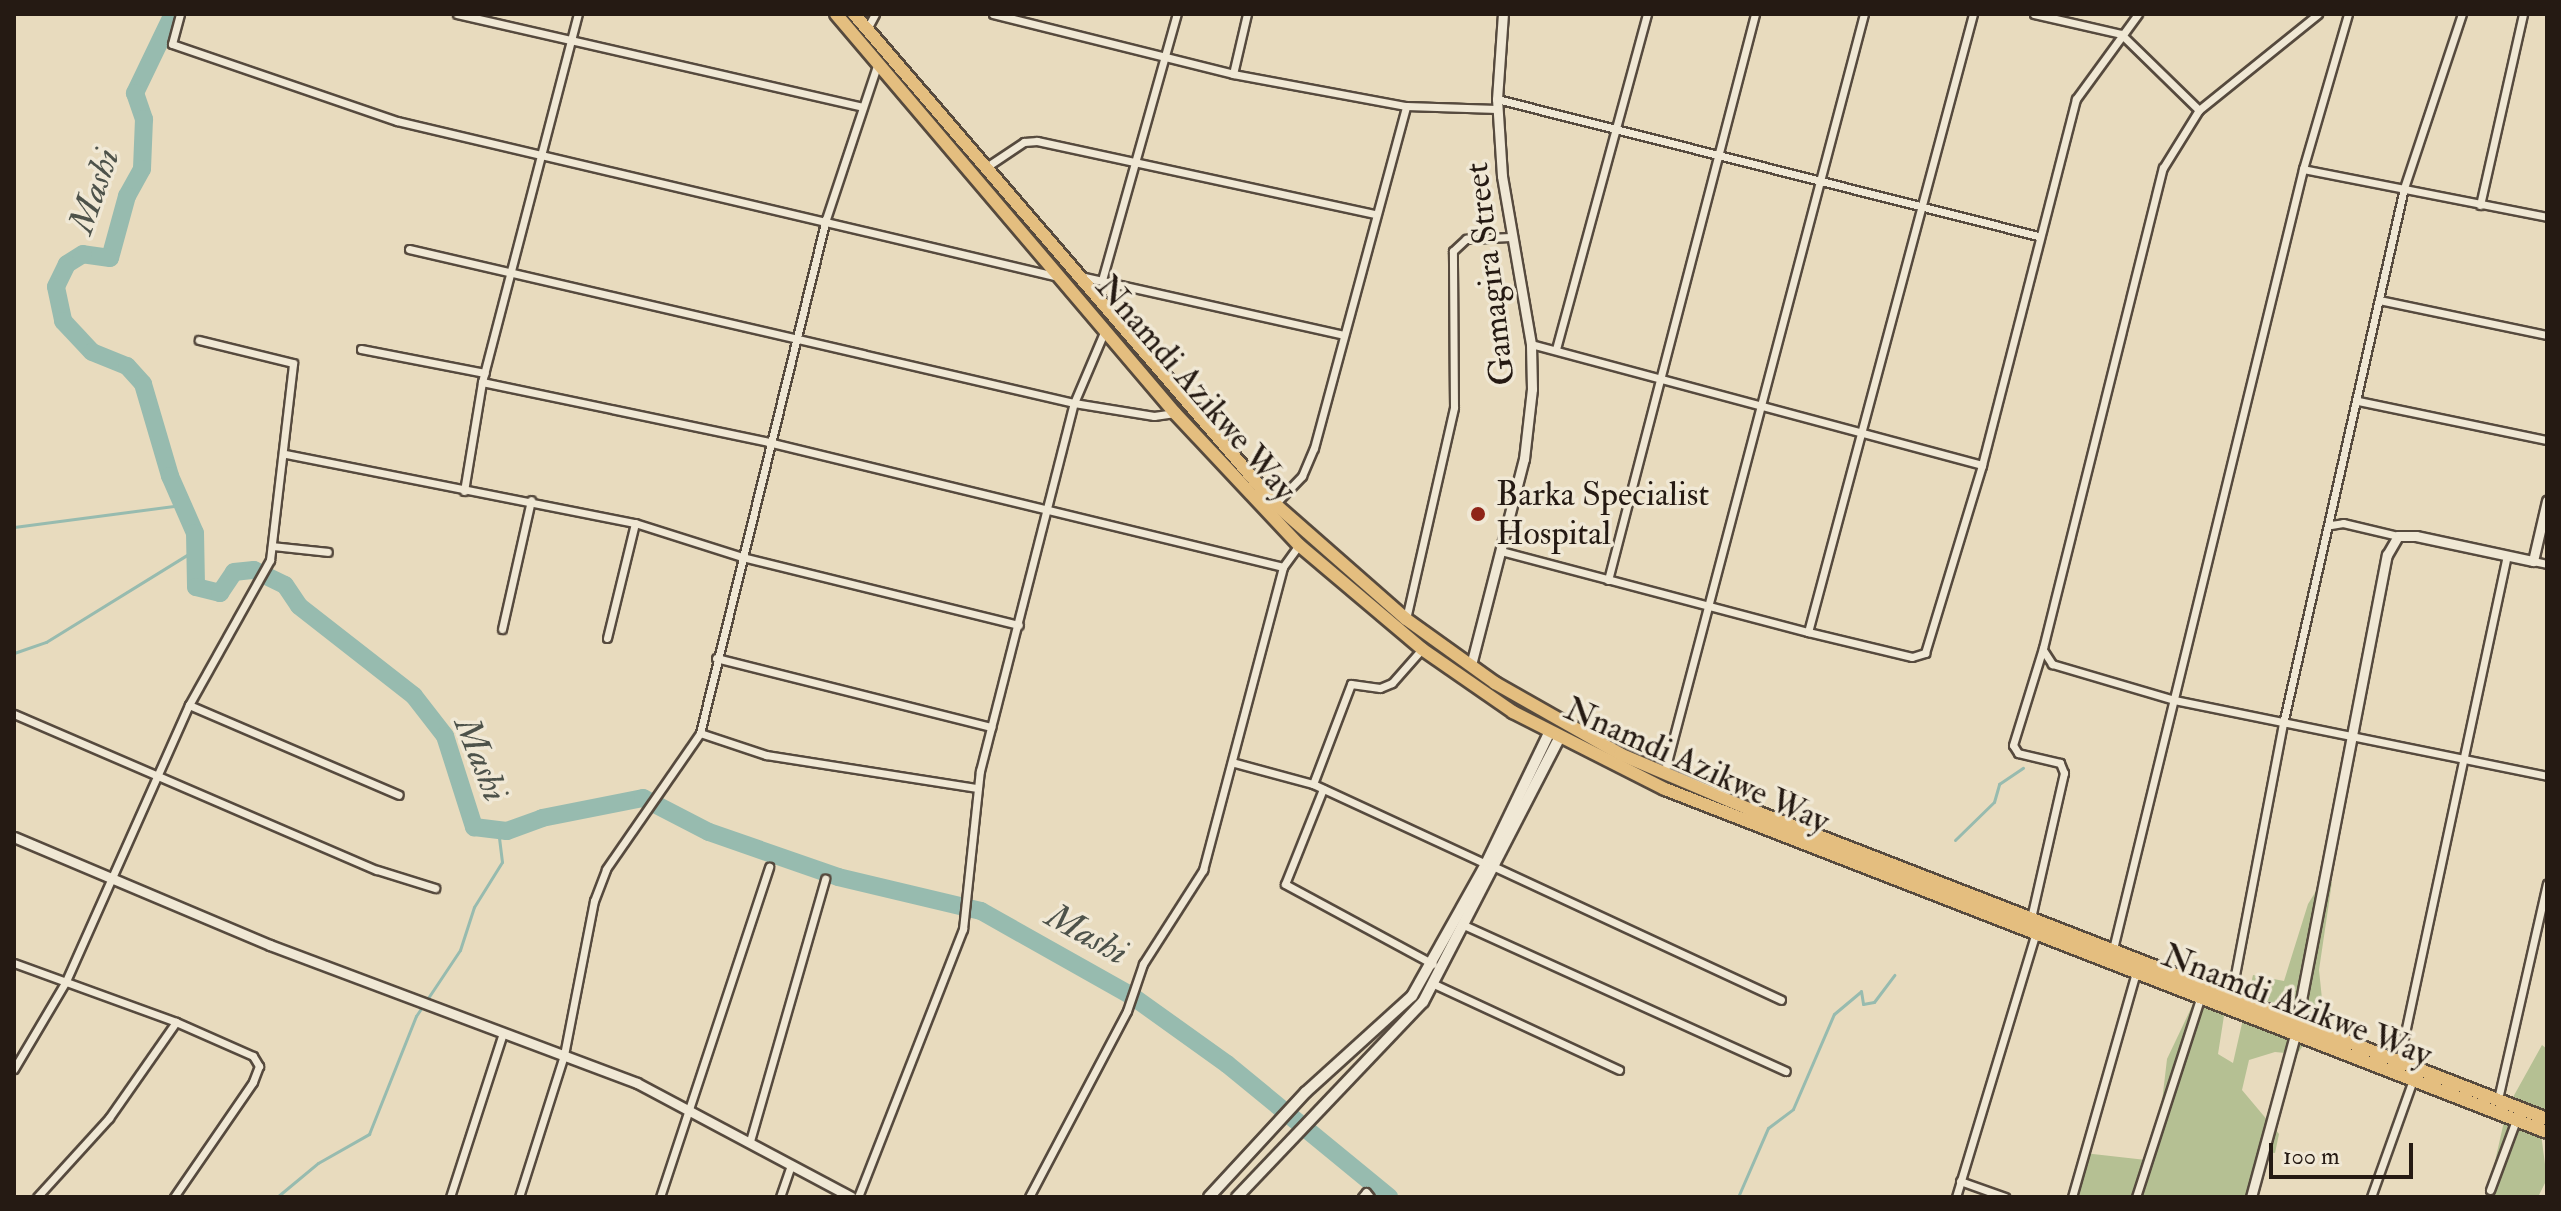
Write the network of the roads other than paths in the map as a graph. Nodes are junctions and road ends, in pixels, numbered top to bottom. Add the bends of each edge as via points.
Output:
1 (180, 14) edge
2 (457, 14) edge
3 (578, 14) edge
4 (836, 14) edge
5 (854, 14) edge
6 (875, 14) edge
7 (993, 14) edge
8 (1177, 14) edge
9 (1247, 14) edge
10 (1503, 14) edge
11 (1647, 14) edge
12 (1755, 14) edge
13 (1864, 14) edge
14 (1973, 14) edge
15 (2034, 14) edge
16 (2138, 14) edge
17 (2318, 14) edge
18 (2348, 14) edge
19 (2462, 14) edge
20 (2523, 14) edge
21 (867, 29) junction
22 (2121, 34) junction
23 (571, 43) junction
24 (1165, 61) junction
25 (878, 63) junction
26 (1233, 74) junction
27 (1497, 104) junction
28 (1406, 106) junction
29 (862, 107) junction
30 (2199, 110) junction
31 (1616, 129) junction
32 (1716, 154) junction
33 (541, 155) junction
34 (1136, 166) junction
35 (985, 169) junction
36 (2303, 169) junction
37 (1820, 178) junction
38 (2404, 188) junction
39 (1922, 205) junction
40 (2480, 205) junction
41 (1375, 214) junction
42 (2547, 217) edge
43 (826, 219) junction
44 (2038, 236) junction
45 (1512, 237) junction
46 (409, 249) dead end
47 (512, 271) junction
48 (1078, 276) junction
49 (1061, 278) junction
50 (1102, 280) junction
51 (2379, 300) junction
52 (1106, 328) junction
53 (799, 335) junction
54 (1343, 335) junction
55 (2547, 335) edge
56 (199, 340) dead end
57 (1531, 344) junction
58 (361, 349) dead end
59 (1556, 349) junction
60 (484, 377) junction
61 (1660, 378) junction
62 (1171, 385) junction
63 (1161, 395) junction
64 (2358, 401) junction
65 (1074, 403) junction
66 (1762, 407) junction
67 (1175, 413) junction
68 (1863, 435) junction
69 (2547, 440) edge
70 (768, 442) junction
71 (286, 454) junction
72 (1982, 465) junction
73 (464, 491) junction
74 (531, 500) junction
75 (2547, 501) edge
76 (1275, 504) junction
77 (1049, 511) junction
78 (635, 523) junction
79 (2331, 525) junction
80 (2398, 536) junction
81 (1299, 545) junction
82 (272, 546) junction
83 (1501, 551) junction
84 (328, 552) dead end
85 (2507, 555) junction
86 (742, 557) junction
87 (2533, 561) junction
88 (2547, 564) edge
89 (1283, 567) junction
90 (1608, 580) junction
91 (1707, 605) junction
92 (1406, 619) junction
93 (1019, 625) junction
94 (502, 629) dead end
95 (1808, 632) junction
96 (607, 638) dead end
97 (2043, 648) junction
98 (1422, 649) junction
99 (716, 658) junction
100 (1471, 665) junction
101 (2174, 700) junction
102 (189, 705) junction
103 (14, 714) edge
104 (2283, 724) junction
105 (991, 727) junction
106 (700, 733) junction
107 (1554, 735) junction
108 (2353, 735) junction
109 (2466, 759) junction
110 (1235, 763) junction
111 (159, 773) junction
112 (1664, 774) junction
113 (2547, 776) edge
114 (1313, 784) junction
115 (977, 788) junction
116 (1323, 789) junction
117 (399, 795) dead end
118 (14, 837) edge
119 (1491, 866) junction
120 (769, 867) dead end
121 (111, 878) junction
122 (825, 879) dead end
123 (2547, 883) edge
124 (435, 888) dead end
125 (2031, 918) junction
126 (1466, 926) junction
127 (2035, 935) junction
128 (2113, 949) junction
129 (14, 963) edge
130 (1433, 964) junction
131 (2136, 973) junction
132 (66, 981) junction
133 (1434, 984) junction
134 (2231, 996) junction
135 (2200, 999) junction
136 (1781, 1000) dead end
137 (176, 1022) junction
138 (2296, 1028) junction
139 (503, 1033) junction
140 (564, 1055) junction
141 (2399, 1061) junction
142 (14, 1069) edge
143 (1619, 1070) dead end
144 (1786, 1071) dead end
145 (2413, 1080) junction
146 (2498, 1099) junction
147 (690, 1109) junction
148 (2547, 1119) edge
149 (2516, 1120) junction
150 (2547, 1132) edge
151 (750, 1141) junction
152 (791, 1165) junction
153 (1960, 1181) junction
154 (2490, 1190) dead end
155 (37, 1197) edge
156 (174, 1197) edge
157 (450, 1197) edge
158 (519, 1197) edge
159 (660, 1197) edge
160 (780, 1197) edge
161 (851, 1197) edge
162 (858, 1197) edge
163 (1029, 1197) edge
164 (1209, 1197) edge
165 (1237, 1197) edge
166 (1362, 1197) edge
167 (1370, 1197) edge
168 (1956, 1197) edge
169 (2005, 1197) edge
170 (2072, 1197) edge
171 (2136, 1197) edge
172 (2251, 1197) edge
173 (2371, 1197) edge

1 - 33 street via 172,44 397,121
2 - 23 street
3 - 23 street
4 - 25 highway, Nnamdi Azikwe Way
5 - 21 highway, Nnamdi Azikwe Way
6 - 21 street
7 - 24 street
8 - 24 street
9 - 26 street
10 - 27 street, Gamagira Street
11 - 31 street
12 - 32 street
13 - 37 street
14 - 39 street
15 - 22 street
16 - 22 street
17 - 30 street
18 - 36 street
19 - 38 street
20 - 40 street
21 - 35 highway, Nnamdi Azikwe Way
22 - 30 street
22 - 44 street via 2076,99
23 - 29 street
23 - 33 street
24 - 26 street
24 - 34 street
25 - 29 street
25 - 49 highway, Nnamdi Azikwe Way
26 - 28 street
27 - 28 street
27 - 31 street
27 - 45 street, Gamagira Street
28 - 41 street
29 - 43 street
30 - 97 street via 2163,168
31 - 32 street
31 - 59 street
32 - 37 street
32 - 61 street
33 - 43 street
33 - 47 street
34 - 35 street via 1037,141 1024,142
34 - 41 street
34 - 50 street
35 - 48 highway, Nnamdi Azikwe Way
36 - 38 street
36 - 101 street
37 - 39 street
37 - 66 street
38 - 40 street
38 - 51 street
39 - 44 street
39 - 68 street
40 - 42 street
41 - 54 street
43 - 49 street
43 - 53 street
44 - 72 street
45 - 57 street, Gamagira Street
45 - 92 street via 1466,239 1453,251 1454,407
46 - 47 street
47 - 53 street
47 - 60 street
48 - 50 street
48 - 62 highway, Nnamdi Azikwe Way
49 - 52 highway, Nnamdi Azikwe Way
50 - 54 street
51 - 55 street
51 - 64 street
52 - 63 highway, Nnamdi Azikwe Way
52 - 65 street
53 - 65 street
53 - 70 street
54 - 76 street via 1314,448 1302,476
56 - 71 street via 293,363
57 - 59 street
57 - 83 street, Gamagira Street via 1524,459
58 - 60 street
59 - 61 street
60 - 70 street
60 - 73 street
61 - 66 street
61 - 90 street
62 - 63 highway
62 - 76 highway, Nnamdi Azikwe Way
63 - 67 highway, Nnamdi Azikwe Way
64 - 69 street
64 - 79 street
65 - 67 street via 1154,416
65 - 77 street
66 - 68 street
66 - 91 street
67 - 81 highway, Nnamdi Azikwe Way
68 - 72 street
68 - 95 street
70 - 77 street
70 - 86 street
71 - 73 street
71 - 82 street
72 - 95 street via 1925,653 1912,657
73 - 74 street
74 - 78 street
74 - 94 street
75 - 87 street
76 - 92 highway, Nnamdi Azikwe Way
77 - 89 street
77 - 93 street
78 - 86 street
78 - 96 street
79 - 80 street
79 - 104 street via 2324,534
80 - 85 street
80 - 108 street via 2387,555
81 - 89 street
81 - 98 highway, Nnamdi Azikwe Way
82 - 84 street
82 - 102 street via 264,577
83 - 90 street
83 - 100 street, Gamagira Street
85 - 87 street
85 - 109 street
86 - 93 street
86 - 99 street
87 - 88 street
89 - 110 street
90 - 91 street
91 - 95 street
91 - 112 street
92 - 100 highway, Nnamdi Azikwe Way
93 - 105 street
97 - 101 street via 2052,664
97 - 125 street via 2013,745 2018,753 2060,763 2064,773
98 - 107 highway, Nnamdi Azikwe Way
98 - 114 street via 1392,683 1380,688 1351,684
99 - 105 street
99 - 106 street
100 - 112 highway, Nnamdi Azikwe Way via 1560,722
101 - 104 street
101 - 128 street
102 - 111 street
102 - 117 street
103 - 111 street
104 - 108 street
104 - 134 street
105 - 115 street
106 - 115 street via 780,758
106 - 140 street via 606,869 594,901
107 - 119 main road
107 - 127 highway, Nnamdi Azikwe Way via 1665,789
108 - 109 street
108 - 138 street
109 - 113 street
109 - 141 street
110 - 114 street
110 - 163 street via 1203,870 1143,964 1127,1011
111 - 121 street
111 - 124 street via 377,870
112 - 125 highway, Nnamdi Azikwe Way
114 - 116 street
115 - 162 street via 966,913 936,1004
116 - 119 street
116 - 130 street via 1285,884
118 - 121 street
119 - 126 main road
119 - 130 main road
119 - 136 street
120 - 147 street
121 - 132 street
121 - 139 street
122 - 151 street
123 - 146 street
125 - 128 highway, Nnamdi Azikwe Way
126 - 133 main road
126 - 144 street
127 - 131 highway, Nnamdi Azikwe Way
127 - 153 street
128 - 134 highway, Nnamdi Azikwe Way
129 - 132 street
130 - 164 main road via 1381,1030 1306,1092
131 - 135 highway, Nnamdi Azikwe Way
131 - 170 street
132 - 137 street
132 - 142 street
133 - 143 street
133 - 165 main road
134 - 138 highway, Nnamdi Azikwe Way
135 - 138 highway, Nnamdi Azikwe Way
135 - 171 street
137 - 155 street via 109,1118
137 - 156 street via 253,1056 259,1066 214,1144
138 - 141 highway, Nnamdi Azikwe Way
138 - 145 highway, Nnamdi Azikwe Way
138 - 172 street
139 - 140 street
139 - 157 street
140 - 147 street
140 - 158 street
141 - 146 highway, Nnamdi Azikwe Way
145 - 149 highway, Nnamdi Azikwe Way
145 - 173 street
146 - 148 highway, Nnamdi Azikwe Way
147 - 151 street
147 - 159 street
149 - 150 highway, Nnamdi Azikwe Way
149 - 154 street
151 - 152 street
152 - 160 street
152 - 161 street
153 - 168 street
153 - 169 street
166 - 167 street via 1366,1192

